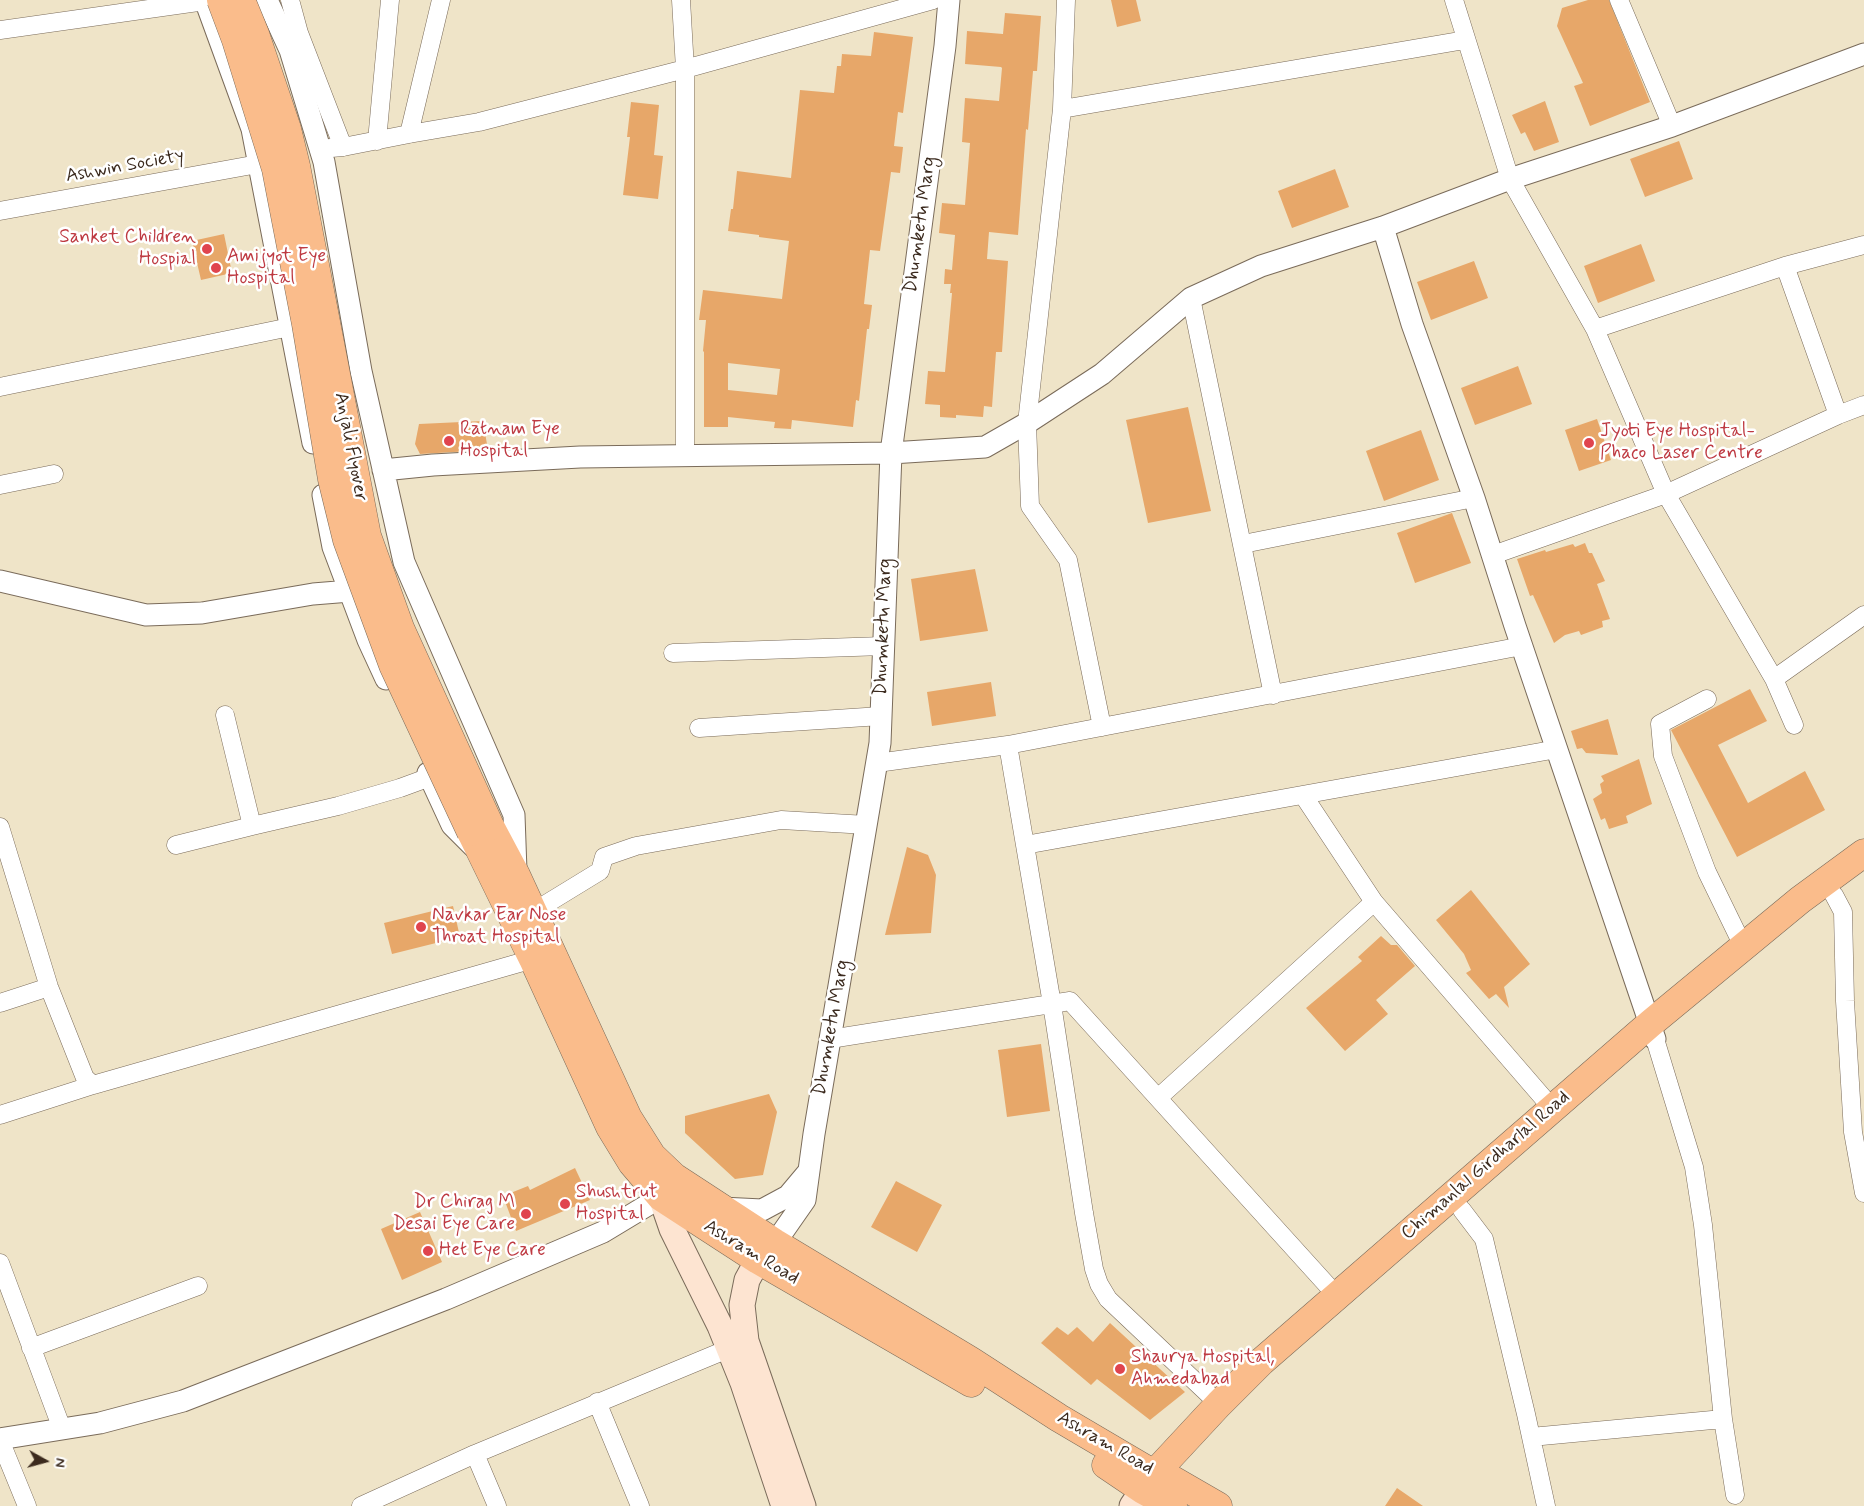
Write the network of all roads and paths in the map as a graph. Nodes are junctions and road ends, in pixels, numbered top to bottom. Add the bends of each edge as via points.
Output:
1 (210, 0) edge
2 (241, 0) edge
3 (267, 0) edge
4 (290, 0) edge
5 (390, 0) edge
6 (441, 0) edge
7 (681, 0) edge
8 (933, 0) edge
9 (949, 0) edge
10 (1066, 0) edge
11 (1454, 0) edge
12 (1619, 0) edge
13 (0, 30) edge
14 (1465, 40) junction
15 (1864, 54) edge
16 (685, 69) junction
17 (1062, 109) junction
18 (1672, 126) junction
19 (410, 134) junction
20 (377, 141) junction
21 (343, 147) junction
22 (319, 149) junction
23 (258, 164) junction
24 (1510, 179) junction
25 (0, 210) edge
26 (1383, 227) junction
27 (1864, 245) edge
28 (1785, 266) junction
29 (1192, 298) junction
30 (290, 327) junction
31 (1595, 329) junction
32 (0, 387) edge
33 (1864, 405) edge
34 (1838, 415) junction
35 (1026, 423) junction
36 (891, 452) junction
37 (685, 455) junction
38 (383, 470) junction
39 (54, 474) dead end
40 (0, 485) edge
41 (1666, 494) junction
42 (1474, 498) junction
43 (1243, 544) junction
44 (1493, 556) junction
45 (0, 581) edge
46 (350, 592) junction
47 (1864, 615) edge
48 (884, 646) junction
49 (1522, 646) junction
50 (673, 653) dead end
51 (1774, 679) junction
52 (1273, 695) junction
53 (1707, 699) dead end
54 (225, 715) dead end
55 (881, 716) junction
56 (1794, 725) dead end
57 (699, 728) dead end
58 (1102, 728) junction
59 (1008, 745) junction
60 (1557, 749) junction
61 (877, 763) junction
62 (430, 777) junction
63 (1303, 795) junction
64 (867, 824) junction
65 (252, 826) junction
66 (0, 828) edge
67 (481, 838) junction
68 (1025, 844) junction
69 (176, 845) dead end
70 (1864, 853) edge
71 (1864, 872) edge
72 (516, 875) junction
73 (1834, 895) junction
74 (1374, 902) junction
75 (533, 912) junction
76 (1743, 946) junction
77 (533, 959) junction
78 (50, 987) junction
79 (0, 1003) edge
80 (1052, 1004) junction
81 (1653, 1031) junction
82 (830, 1039) junction
83 (93, 1085) junction
84 (1158, 1098) junction
85 (1552, 1108) junction
86 (0, 1114) edge
87 (809, 1171) junction
88 (668, 1187) junction
89 (1864, 1193) edge
90 (721, 1208) junction
91 (1462, 1210) junction
92 (766, 1251) junction
93 (0, 1263) edge
94 (198, 1286) dead end
95 (1337, 1296) junction
96 (737, 1344) junction
97 (31, 1348) junction
98 (597, 1402) junction
99 (1219, 1404) junction
100 (1723, 1419) junction
101 (62, 1429) junction
102 (1532, 1437) junction
103 (0, 1440) edge
104 (475, 1454) junction
105 (1156, 1495) edge
106 (1736, 1495) dead end
107 (27, 1506) edge
108 (361, 1506) edge
109 (497, 1506) edge
110 (640, 1506) edge
111 (784, 1506) edge
112 (803, 1506) edge
113 (1218, 1506) edge
114 (1546, 1506) edge

1 - 13 street
1 - 23 street via 252,129
1 - 67 main road, Anjali Flyover, bridge via 242,59 276,168 332,479 347,540 393,665
2 - 67 main road, Anjali Flyover, bridge via 256,34 296,166 366,536
3 - 22 street via 290,50
4 - 21 street via 299,33
5 - 20 street
6 - 19 street
7 - 16 street
8 - 16 street
9 - 36 street, Dhumketu Marg via 946,46
10 - 17 street
11 - 14 street
12 - 18 street
14 - 17 street
14 - 24 street
15 - 18 street
16 - 19 street via 479,122
16 - 37 street
17 - 35 street
18 - 24 street
19 - 20 street
20 - 21 street
21 - 22 street
22 - 23 street
22 - 38 street
23 - 25 street, Ashwin Society
23 - 30 street
24 - 26 street
24 - 31 street
26 - 29 street via 1261,266
26 - 42 street via 1412,324
27 - 28 street
28 - 31 street
28 - 34 street
29 - 35 street via 1102,374
29 - 43 street
30 - 32 street
30 - 46 street via 333,547
31 - 41 street
33 - 34 street
34 - 41 street
35 - 36 street via 985,446
35 - 58 street via 1030,506 1068,560
36 - 37 street
36 - 48 street, Dhumketu Marg
37 - 38 street via 433,464
38 - 72 street via 404,562 514,815
39 - 40 street
41 - 44 street
41 - 51 street
42 - 43 street
42 - 44 street
43 - 52 street
44 - 49 street
45 - 46 street via 146,616 202,613 313,594
46 - 62 street via 368,640
47 - 51 street
48 - 50 street
48 - 55 street, Dhumketu Marg
49 - 52 street
49 - 60 street
51 - 56 street
52 - 58 street
53 - 76 street via 1660,724 1663,756 1708,872
54 - 65 street
55 - 57 street
55 - 61 street, Dhumketu Marg
58 - 59 street
59 - 61 street
59 - 68 street
60 - 63 street
60 - 81 street
61 - 64 street, Dhumketu Marg
62 - 65 street via 338,806
62 - 67 street via 452,824
63 - 68 street
63 - 74 street
64 - 75 street via 781,820 636,846 604,857 600,871
64 - 82 street, Dhumketu Marg
65 - 69 street
66 - 78 street
67 - 72 main road, Anjali Flyover
67 - 77 main road, Ashram Road
68 - 80 street
70 - 76 main road, Chimanlal Girdharlal Road
71 - 73 main road, Chimanlal Girdharlal Road
72 - 75 main road, Ashram Road
73 - 81 main road, Chimanlal Girdharlal Road
73 - 89 street via 1843,912 1853,1132
74 - 84 street
74 - 85 street
75 - 88 main road, Ashram Road via 628,1118
76 - 81 main road, Chimanlal Girdharlal Road
77 - 83 street
77 - 88 main road, Ashram Road via 610,1127 632,1162
78 - 79 street
78 - 83 street via 85,1078
80 - 82 street
80 - 84 street via 1070,1002
80 - 99 street via 1084,1213 1099,1284 1108,1299
81 - 85 main road, Chimanlal Girdharlal Road
81 - 91 main road, Chimanlal Girdharlal Road
81 - 100 street via 1694,1167
82 - 87 street, Dhumketu Marg
83 - 86 street
84 - 95 street
85 - 95 main road, Chimanlal Girdharlal Road
87 - 90 street via 788,1196 762,1210
87 - 92 street, Dhumketu Marg via 805,1200
88 - 90 main road, Ashram Road
88 - 92 main road, Ashram Road
88 - 96 main road via 672,1229 720,1326
88 - 101 street via 603,1232 437,1302 183,1400 100,1423
90 - 92 main road, Ashram Road
91 - 102 street via 1484,1239
91 - 105 main road, Chimanlal Girdharlal Road via 1272,1373
92 - 96 main road via 747,1280
92 - 105 main road, Ashram Road via 971,1361 1060,1418
93 - 97 street
94 - 97 street
95 - 99 main road, Chimanlal Girdharlal Road via 1261,1362
96 - 98 street
96 - 111 main road via 743,1383
96 - 112 main road
97 - 101 street
98 - 104 street
98 - 110 street
99 - 105 main road, Chimanlal Girdharlal Road
100 - 102 street
100 - 106 street
101 - 103 street
102 - 114 street
103 - 107 street
104 - 108 street
104 - 109 street
105 - 113 main road, Ashram Road

